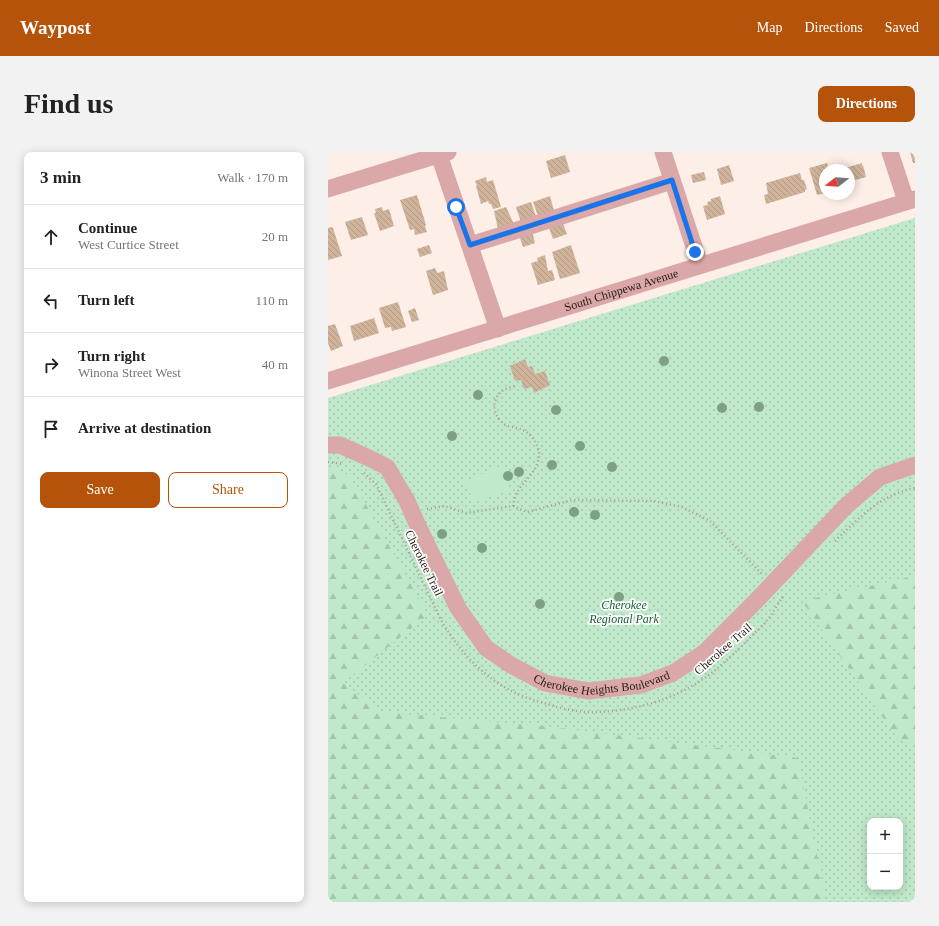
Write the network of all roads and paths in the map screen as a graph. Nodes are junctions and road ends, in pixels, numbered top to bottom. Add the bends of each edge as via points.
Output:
1 (663, 152) edge
2 (890, 152) edge
3 (442, 153) edge
4 (672, 180) junction
5 (328, 189) edge
6 (910, 200) edge
7 (470, 245) junction
8 (700, 265) junction
9 (498, 329) junction
10 (328, 381) edge
11 (515, 386) dead end
12 (328, 445) edge
13 (328, 462) edge
14 (348, 465) dead end
15 (915, 465) edge
16 (361, 471) dead end
17 (915, 488) edge
18 (513, 506) junction
19 (424, 510) dead end
20 (835, 541) dead end
21 (763, 575) dead end
22 (788, 590) dead end

1 - 4 street
2 - 6 street
3 - 5 street
3 - 7 street
4 - 7 street
4 - 8 street
6 - 8 street, South Chippewa Avenue
7 - 9 street
8 - 9 street, South Chippewa Avenue
9 - 10 street, South Chippewa Avenue
11 - 18 path via 503,390 497,396 494,405 496,415 503,424 522,429 531,436 539,455 535,469 515,495
12 - 15 street, Cherokee Heights Boulevard via 340,445 387,467 408,501 458,608 486,648 545,683 588,691 641,685 673,673 705,652 846,506 880,477
13 - 14 path
16 - 22 path, Cherokee Trail via 376,484 442,622 454,641 475,665 510,690 560,708 608,712 640,706 683,692 725,662 760,629
17 - 20 path via 897,493 874,505
18 - 19 path via 466,513 444,506
18 - 21 path via 527,512 572,500 654,501 682,507 710,522

